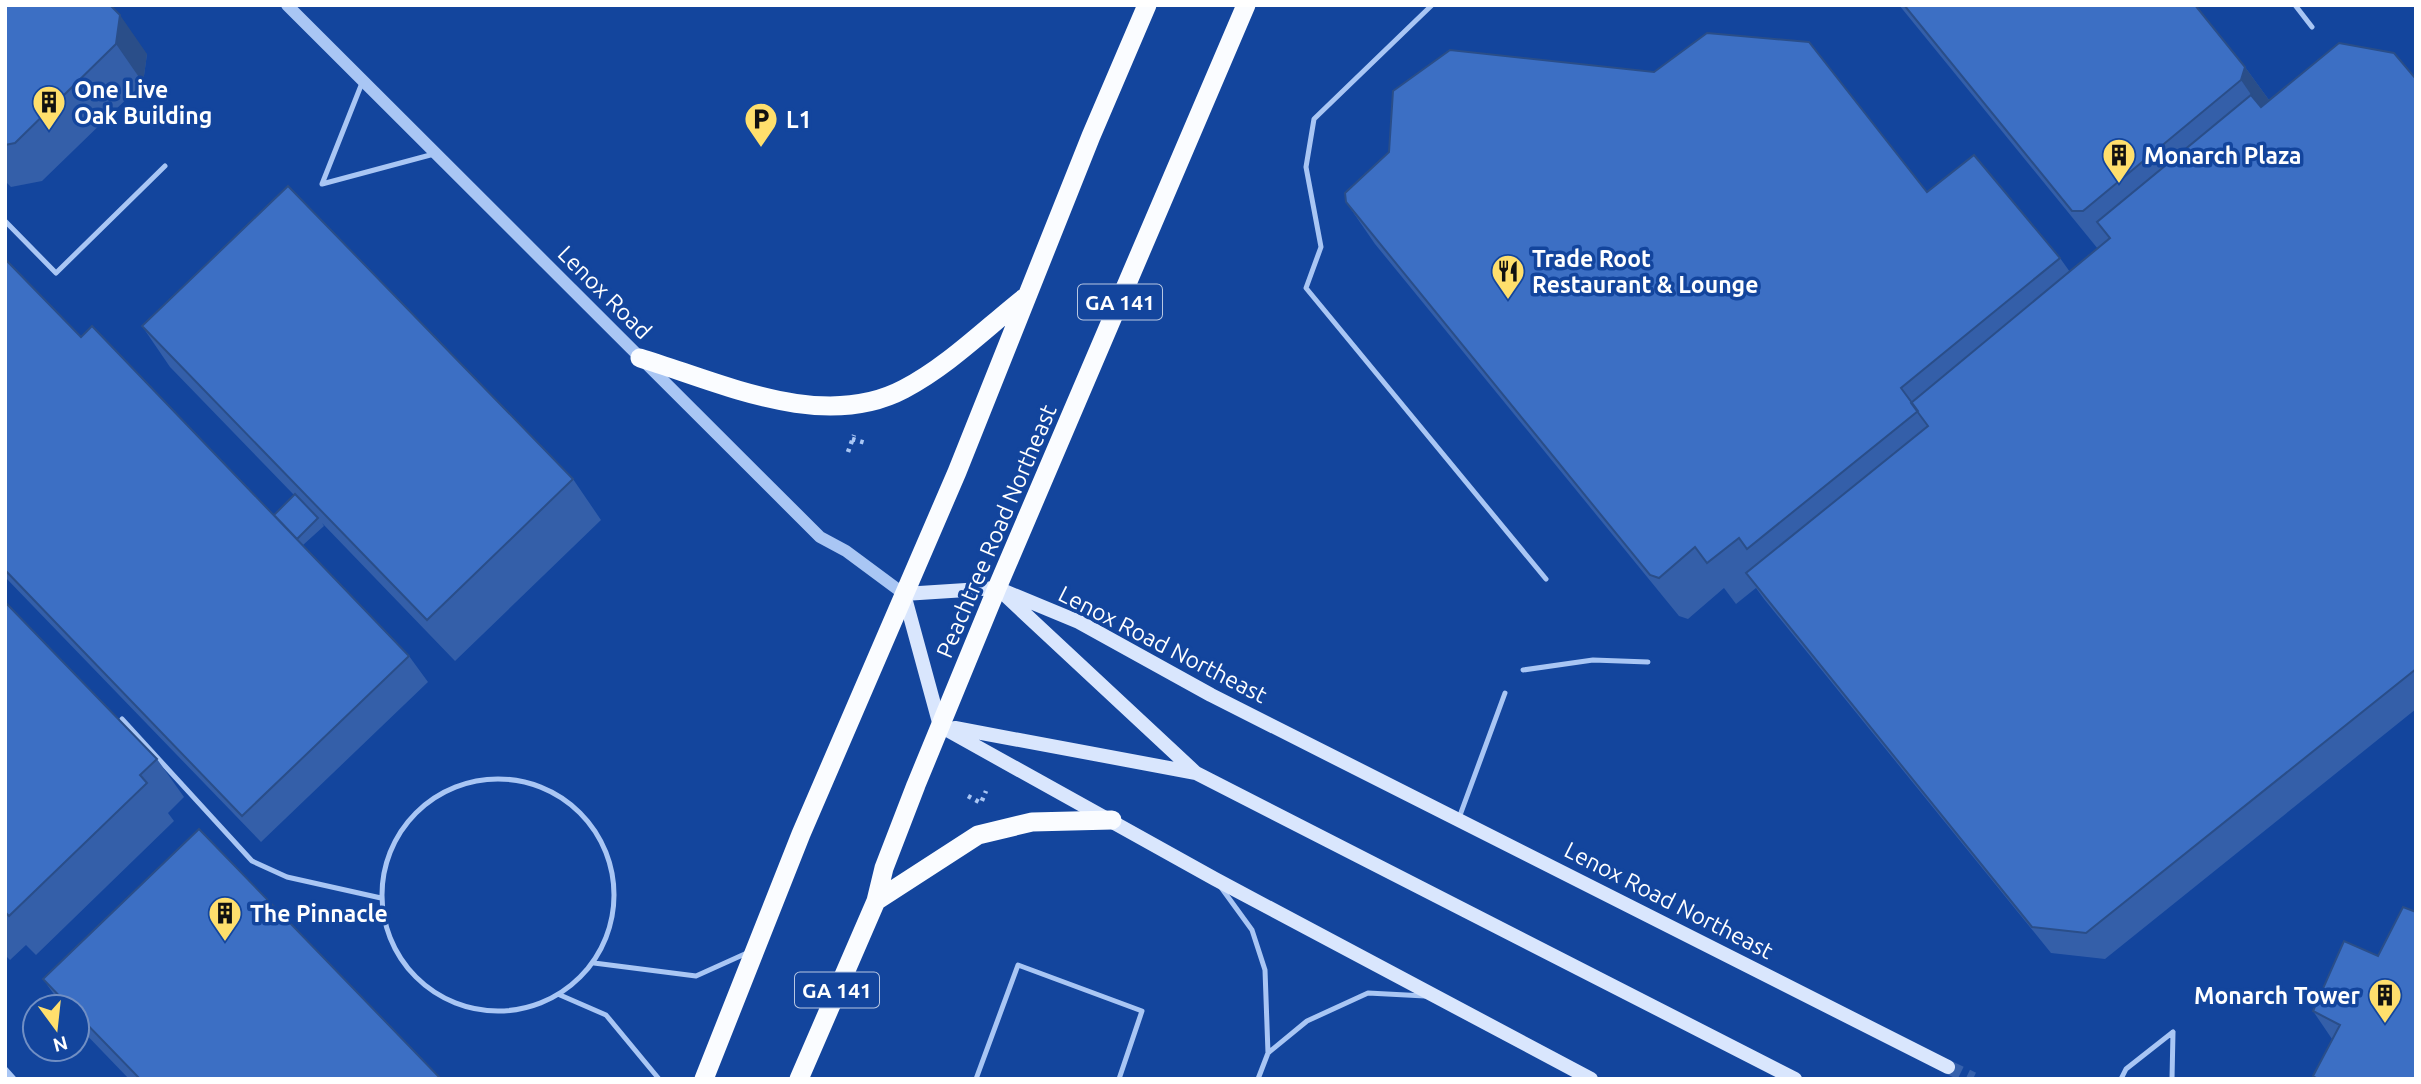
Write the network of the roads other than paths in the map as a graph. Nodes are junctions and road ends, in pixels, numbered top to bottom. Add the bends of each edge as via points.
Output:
1 (287, 5) edge
2 (1147, 5) edge
3 (1245, 5) edge
4 (1432, 5) edge
5 (2295, 5) edge
6 (2312, 27) dead end
7 (363, 81) junction
8 (436, 154) junction
9 (165, 166) dead end
10 (5, 221) edge
11 (1028, 295) junction
12 (640, 358) junction
13 (1546, 579) dead end
14 (997, 589) junction
15 (904, 594) junction
16 (1648, 662) dead end
17 (1524, 670) dead end
18 (1506, 693) dead end
19 (122, 719) edge
20 (940, 726) junction
21 (1196, 773) junction
22 (1459, 819) junction
23 (1112, 820) junction
24 (1215, 879) junction
25 (381, 898) junction
26 (876, 901) junction
27 (753, 950) junction
28 (594, 963) junction
29 (560, 995) junction
30 (1437, 997) junction
31 (1268, 1053) junction
32 (1948, 1067) tunnel mouth
33 (5, 1070) edge
34 (13, 1079) edge
35 (659, 1079) edge
36 (704, 1079) edge
37 (799, 1079) edge
38 (976, 1079) edge
39 (1119, 1079) edge
40 (1258, 1079) edge
41 (1591, 1079) edge
42 (1794, 1079) edge
43 (2121, 1079) edge
44 (2172, 1079) edge

1 - 7 street, Lenox Road
2 - 11 highway
3 - 14 highway, Peachtree Road Northeast / GA 141
4 - 13 lane via 1314,119 1307,167 1321,247 1307,288
5 - 6 lane
7 - 8 street, Lenox Road
7 - 8 lane via 322,184
8 - 12 street, Lenox Road
9 - 10 lane via 56,273
11 - 12 highway via 904,389 858,406 796,405
11 - 15 highway
12 - 15 street, Lenox Road via 820,537
14 - 15 main road, Lenox Road Northeast
14 - 20 highway, Peachtree Road Northeast / GA 141
14 - 21 main road
14 - 22 main road, Lenox Road Northeast via 1080,622 1211,695
15 - 20 main road
15 - 27 highway
16 - 17 lane via 1593,660
18 - 22 lane
19 - 25 lane via 252,861 287,877
20 - 21 main road
20 - 23 main road
20 - 26 highway, Peachtree Road Northeast / GA 141 via 884,868
21 - 42 main road
22 - 32 main road, Lenox Road Northeast
23 - 24 main road
23 - 26 highway via 1032,822 978,835
24 - 30 main road
24 - 31 lane via 1252,930 1265,970
25 - 28 lane via 385,863 399,833 420,807 448,789 481,779 520,780 557,793 587,818 607,851 616,889 611,928
25 - 29 lane via 386,932 402,963 427,988 458,1005 492,1012 527,1008
26 - 37 highway, Peachtree Road Northeast / GA 141
27 - 28 lane via 696,976
27 - 36 highway
28 - 29 lane
29 - 35 lane via 606,1016
30 - 31 lane via 1367,993 1307,1021
30 - 41 main road
31 - 40 lane
33 - 34 street
38 - 39 lane via 1018,965 1142,1011
43 - 44 lane via 2126,1069 2173,1032

